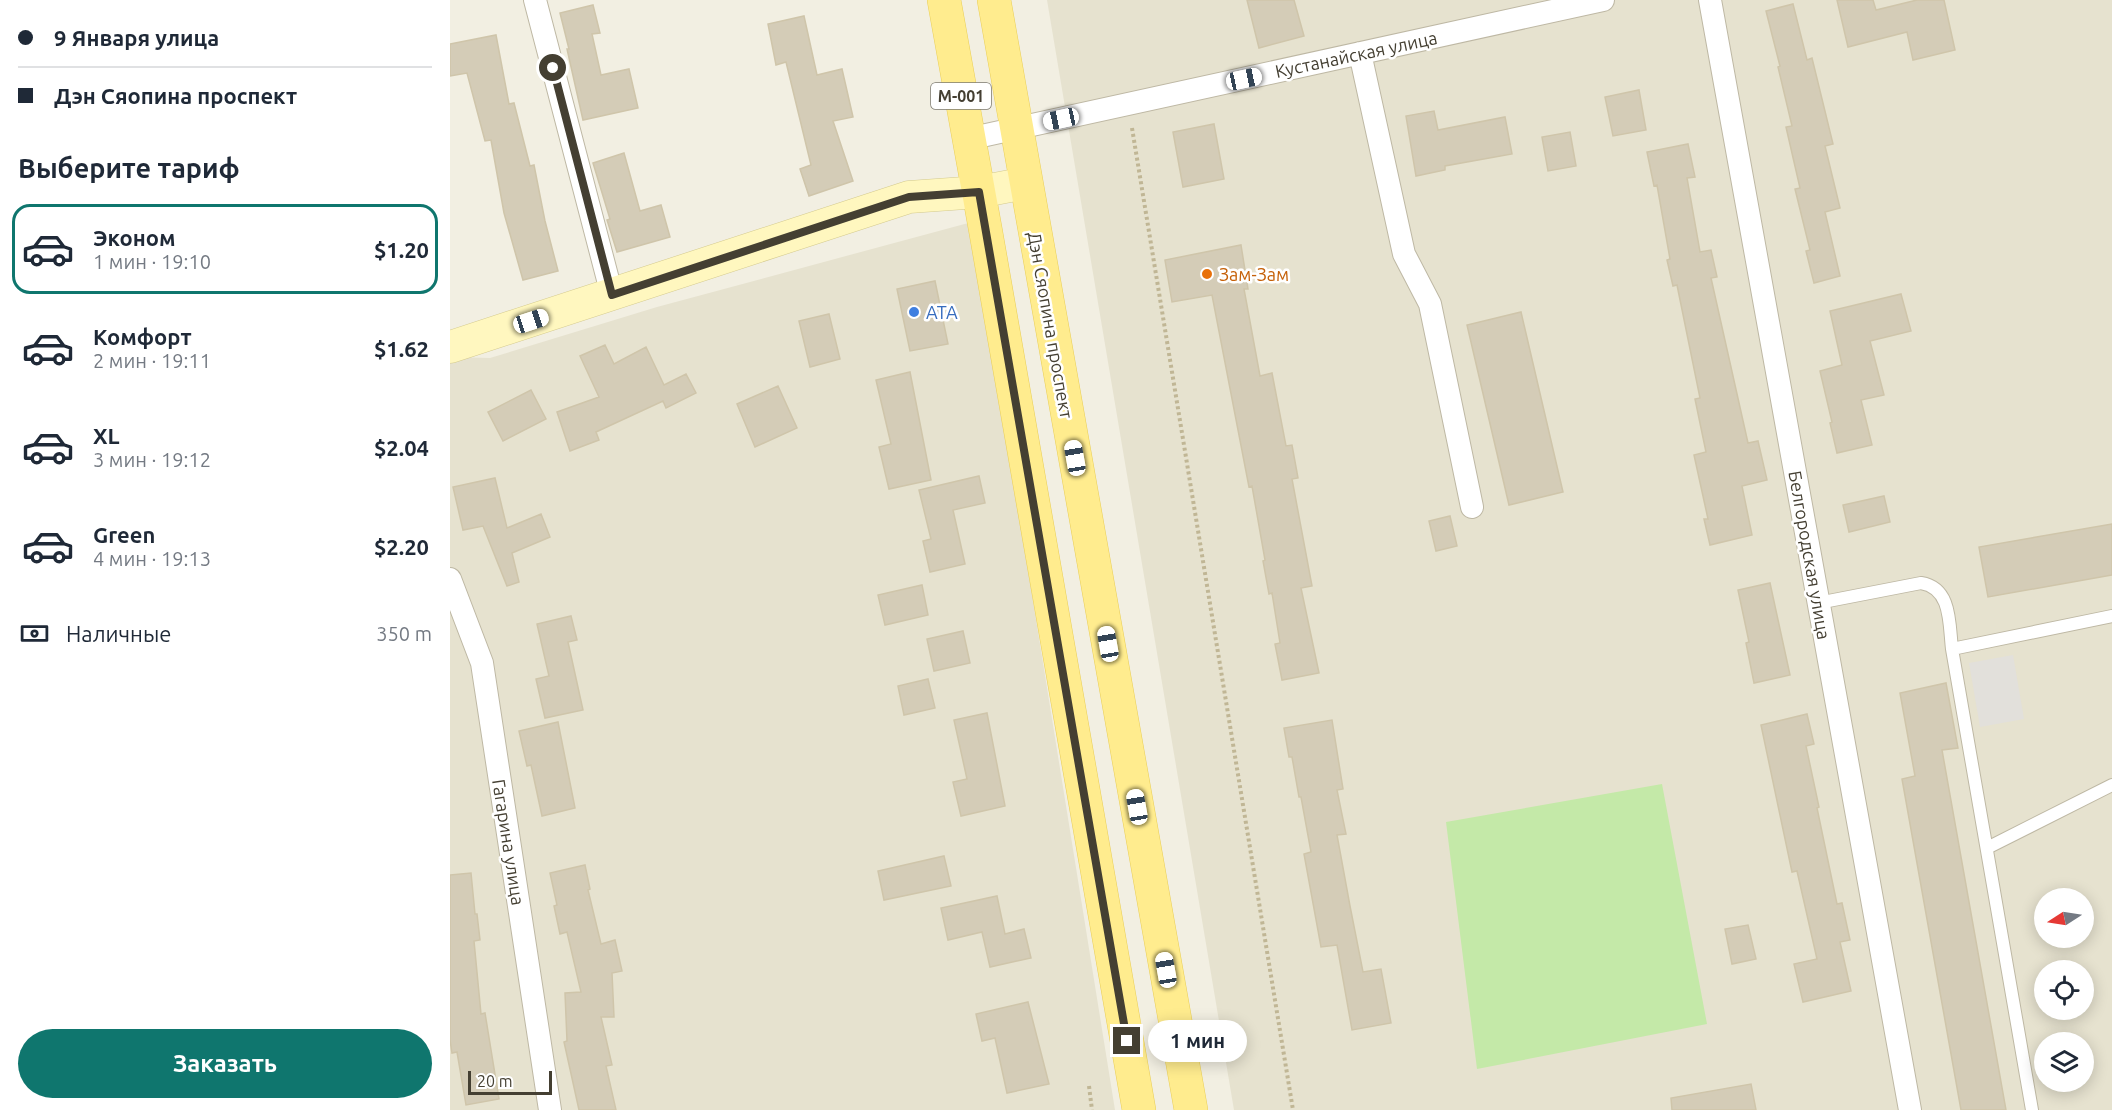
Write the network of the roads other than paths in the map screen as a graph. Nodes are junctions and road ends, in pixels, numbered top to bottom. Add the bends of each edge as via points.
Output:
1 (535, 0) edge
2 (944, 0) edge
3 (994, 0) edge
4 (1603, 0) edge
5 (1710, 0) edge
6 (1359, 53) junction
7 (1017, 128) junction
8 (968, 139) junction
9 (1026, 183) junction
10 (979, 192) junction
11 (612, 295) junction
12 (450, 347) edge
13 (1472, 507) dead end
14 (450, 579) edge
15 (1818, 603) junction
16 (2112, 616) edge
17 (1952, 649) junction
18 (2112, 785) edge
19 (1987, 848) junction
20 (550, 1110) edge
21 (1139, 1110) edge
22 (1191, 1110) edge
23 (1910, 1110) edge
24 (2032, 1110) edge

1 - 11 street
2 - 8 main road, M-001
3 - 7 main road, Дэн Сяопина проспект / M-001
4 - 6 street, Кустанайская улица
5 - 15 street, Белгородская улица
6 - 7 street, Кустанайская улица
6 - 13 street via 1404,254 1430,304
7 - 8 street, Кустанайская улица
7 - 9 main road, Дэн Сяопина проспект / M-001
8 - 10 main road, M-001
9 - 10 street
9 - 22 main road, Дэн Сяопина проспект / M-001
10 - 11 street via 909,197
10 - 21 main road, M-001
11 - 12 street
14 - 20 street, Гагарина улица via 482,663
15 - 17 lane via 1922,583 1932,585 1944,597
15 - 23 street, Белгородская улица
16 - 17 lane
17 - 19 lane
18 - 19 lane
19 - 24 lane

